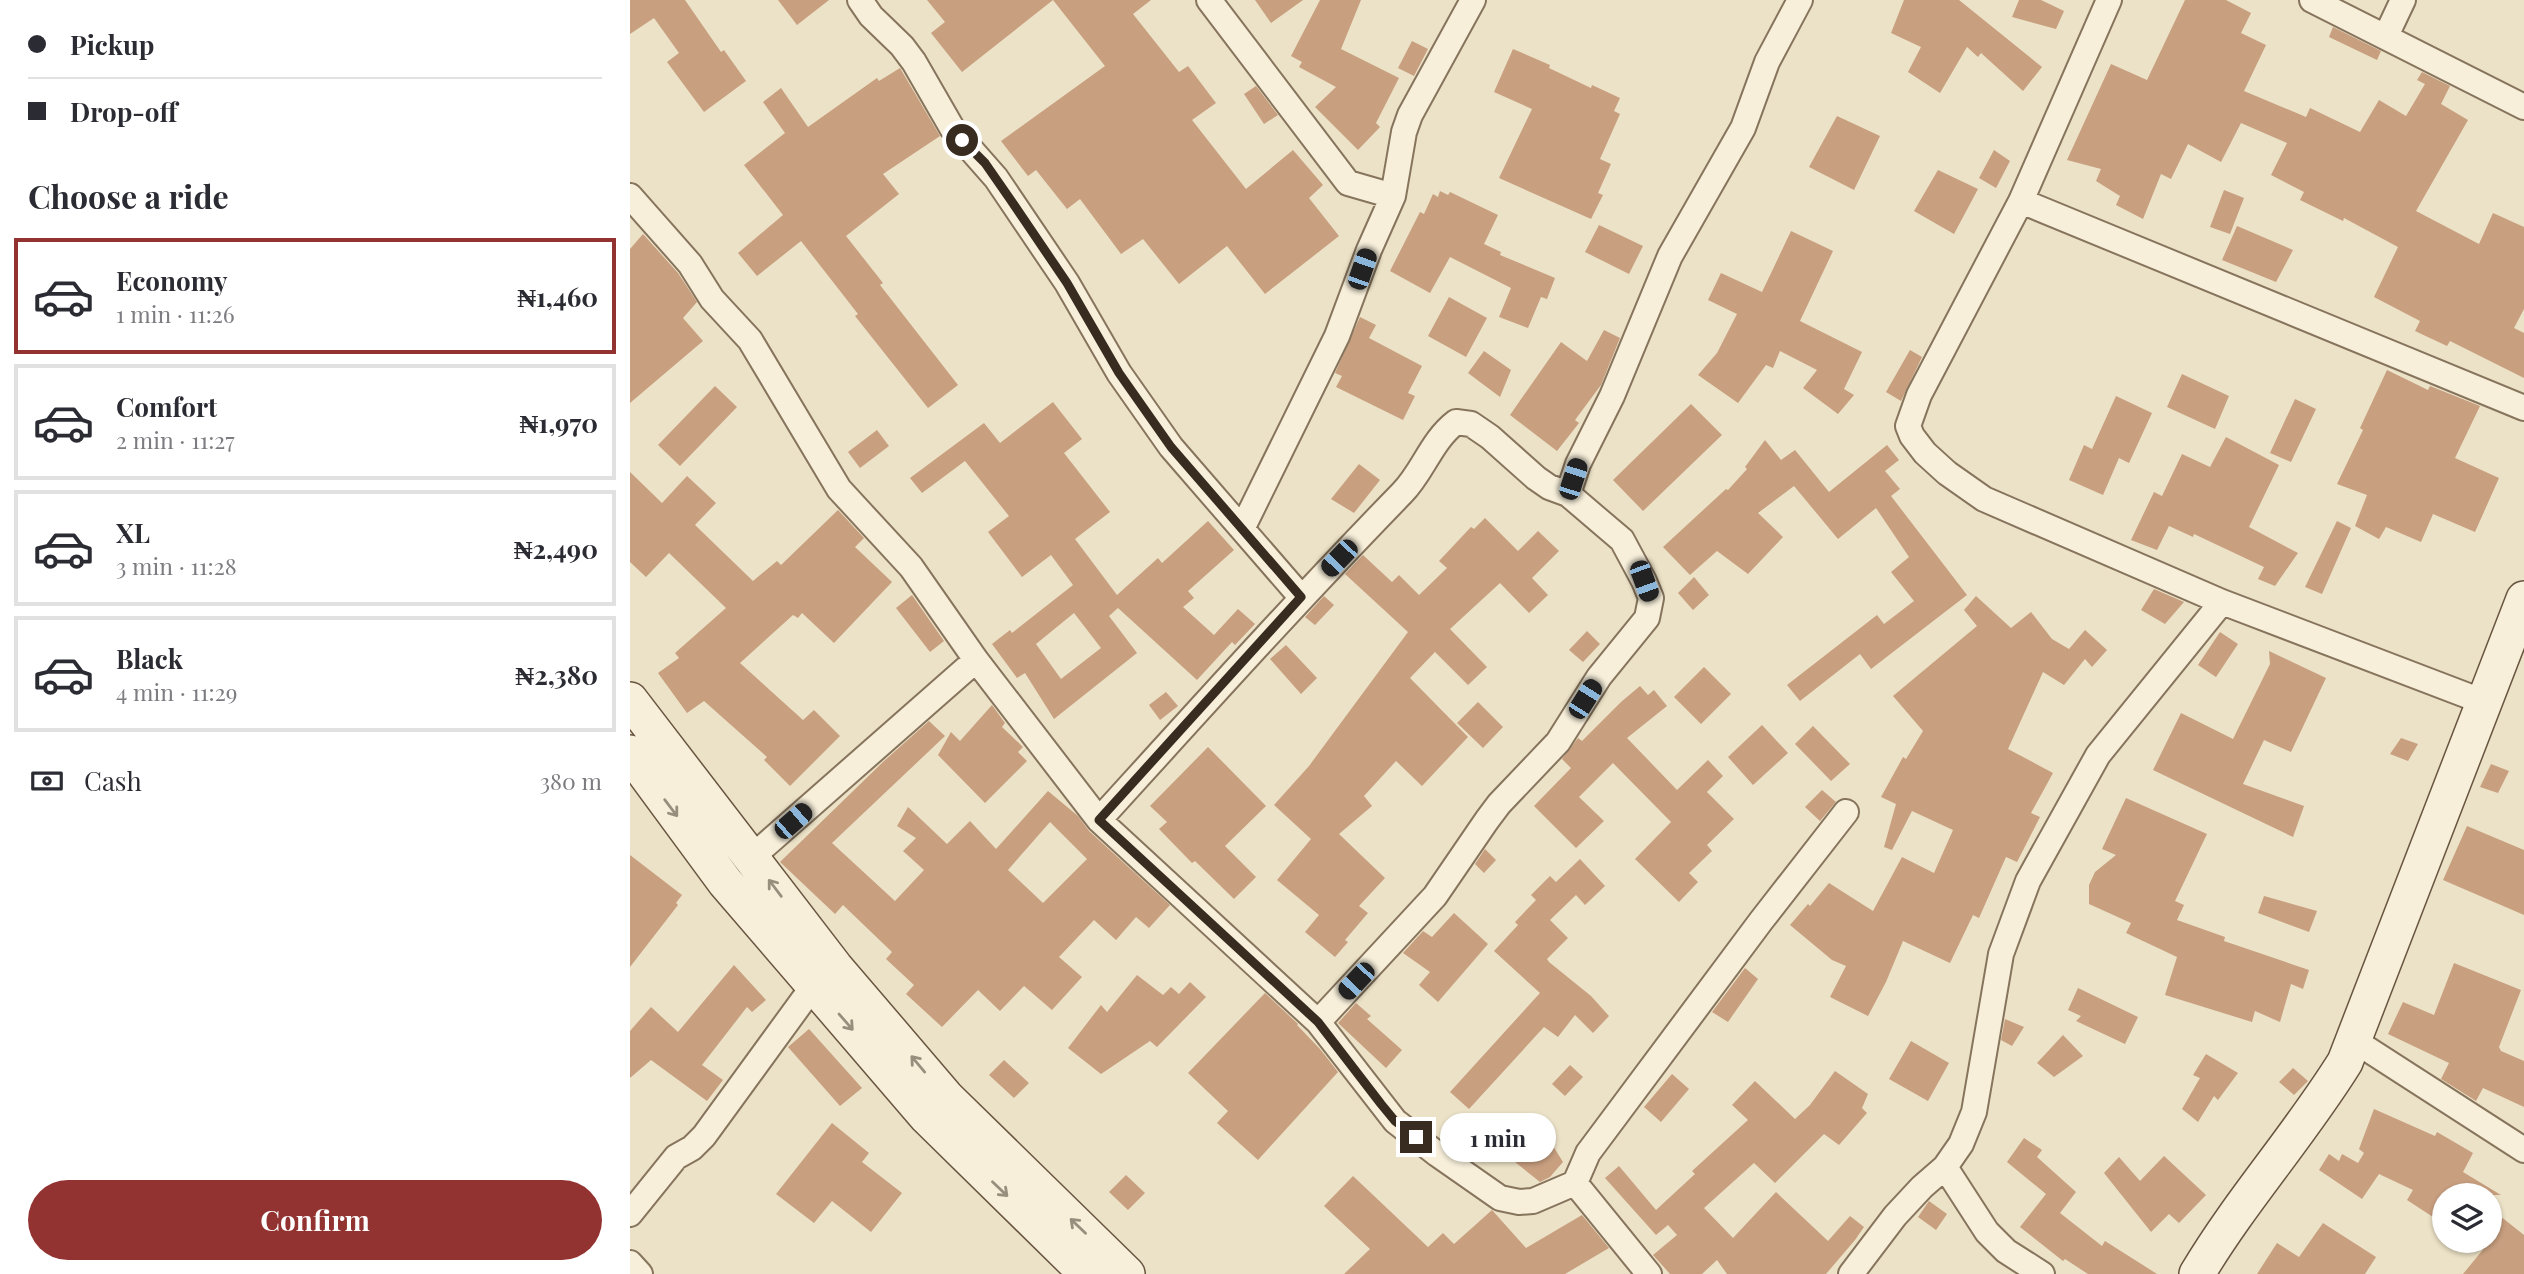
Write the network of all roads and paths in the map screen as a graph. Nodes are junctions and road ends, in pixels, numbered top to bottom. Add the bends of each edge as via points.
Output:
1 (860, 0) edge
2 (1209, 0) edge
3 (1473, 0) edge
4 (1800, 0) edge
5 (2109, 0) edge
6 (2312, 0) edge
7 (2403, 0) edge
8 (2386, 36) junction
9 (2524, 107) edge
10 (630, 196) edge
11 (1393, 196) junction
12 (2021, 201) junction
13 (2524, 408) edge
14 (1568, 494) junction
15 (1242, 529) junction
16 (1301, 597) junction
17 (2524, 599) edge
18 (2222, 602) junction
19 (976, 660) junction
20 (630, 699) edge
21 (2484, 702) junction
22 (630, 753) edge
23 (1846, 812) dead end
24 (1099, 820) junction
25 (752, 857) junction
26 (814, 985) junction
27 (1318, 1022) junction
28 (2355, 1041) junction
29 (2524, 1150) edge
30 (1945, 1167) junction
31 (1575, 1183) junction
32 (630, 1214) edge
33 (630, 1263) edge
34 (640, 1274) edge
35 (1087, 1274) edge
36 (1127, 1274) edge
37 (1649, 1274) edge
38 (1851, 1274) edge
39 (2042, 1274) edge
40 (2197, 1274) edge

1 - 15 street via 914,62 952,128 996,178 1171,447
2 - 11 street via 1348,183
3 - 11 street via 1410,115
4 - 14 street via 1767,62 1744,128 1670,256
5 - 12 street
6 - 8 street
7 - 8 street
8 - 9 street
10 - 19 street via 750,340 839,489 911,567
11 - 15 street via 1338,336
12 - 13 street
12 - 18 street via 1914,405 1908,426 1912,436 1947,473 1984,499
14 - 16 street via 1536,478 1471,424 1455,422 1441,433 1414,481
14 - 27 street via 1622,540 1651,598 1647,618 1599,677 1558,742 1487,820 1435,896
15 - 16 street
16 - 24 street
17 - 21 main road
18 - 21 street
18 - 30 street via 2098,755 2028,881 2001,954 1974,1112
19 - 24 street
19 - 25 street
20 - 25 main road
21 - 28 main road
22 -> 26 main road via 725,882
23 - 31 street via 1588,1153
24 - 27 street
36 -> 25 main road via 947,1098 835,967
26 - 32 street via 704,1136 676,1157
26 -> 35 main road via 927,1117
27 - 31 street via 1395,1121 1500,1198 1533,1201
28 - 29 street
28 - 40 main road via 2326,1093
30 - 38 street via 1895,1216
30 - 39 street via 1987,1233
31 - 37 street
33 - 34 street

